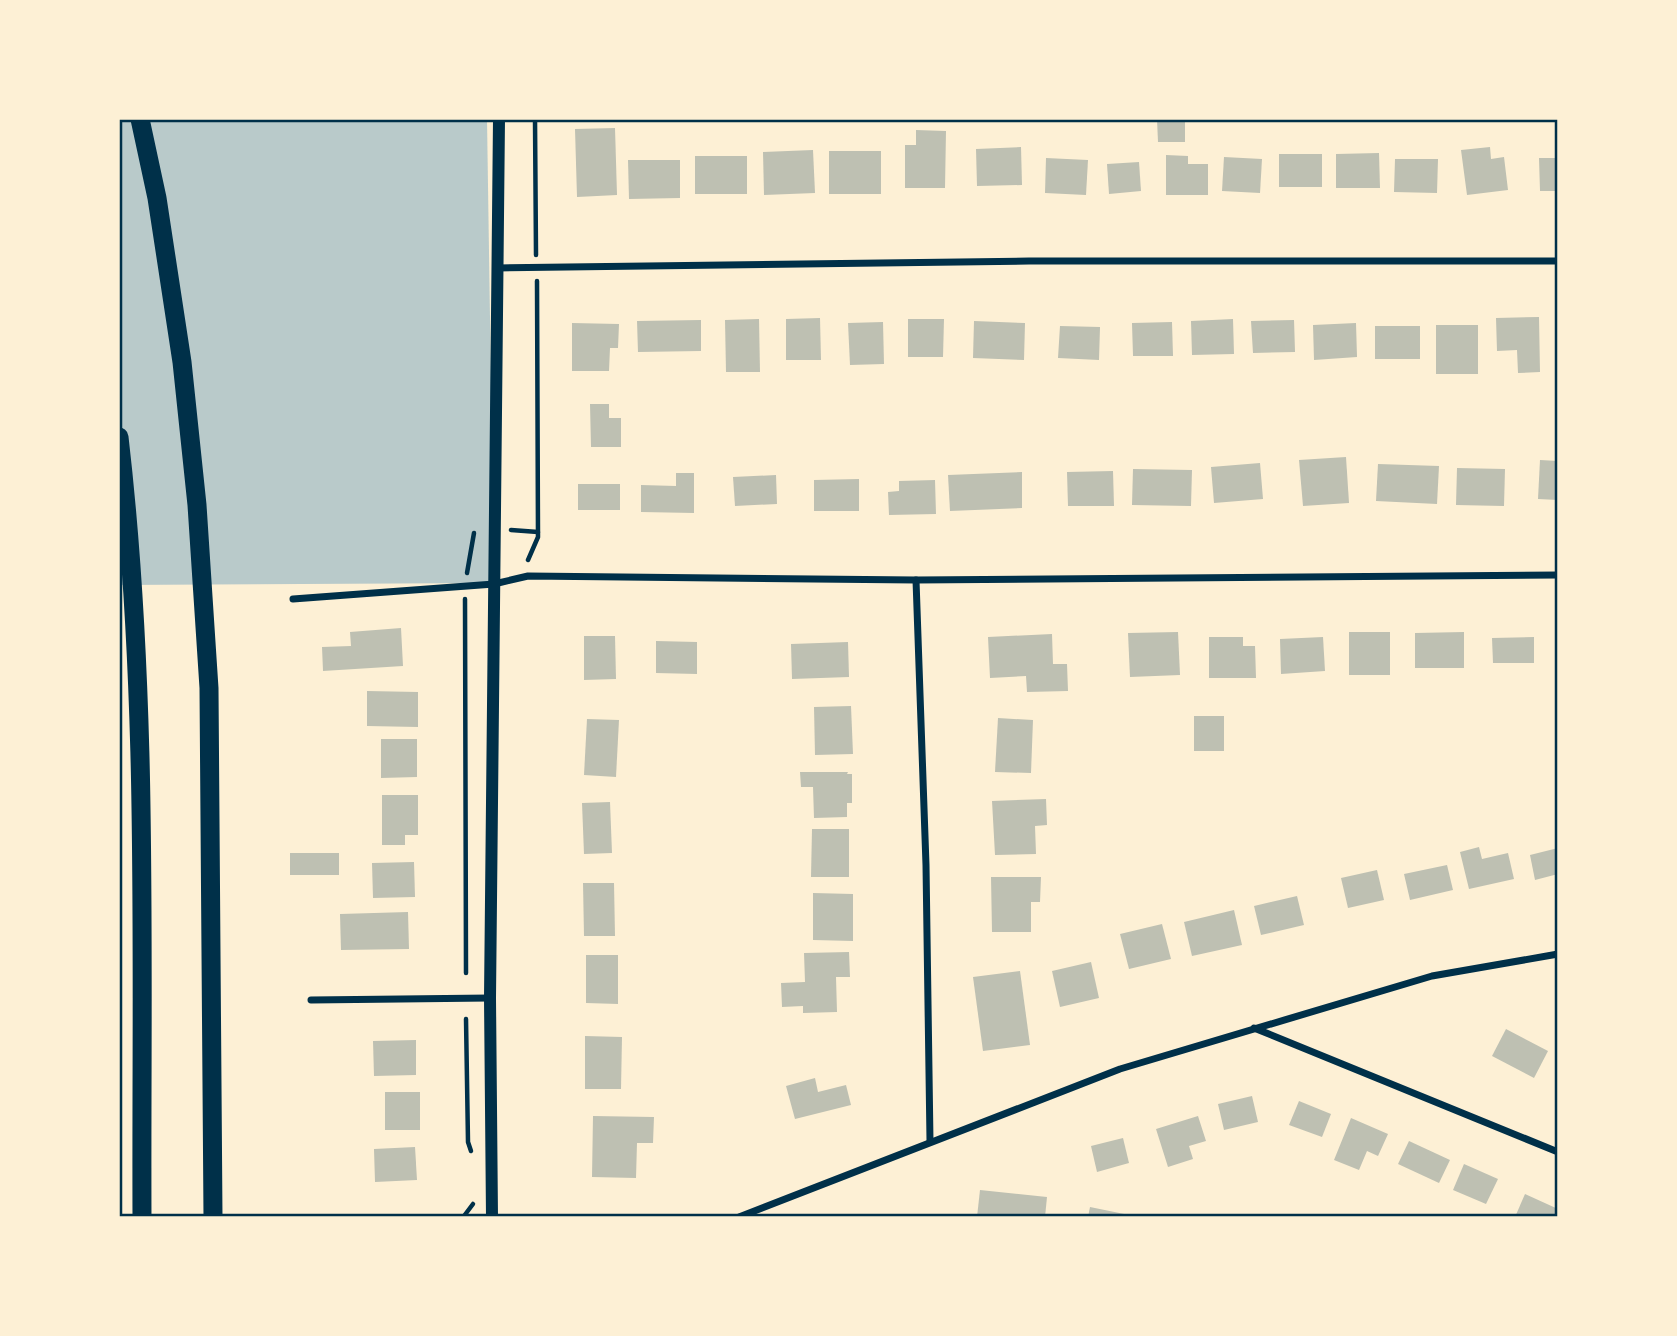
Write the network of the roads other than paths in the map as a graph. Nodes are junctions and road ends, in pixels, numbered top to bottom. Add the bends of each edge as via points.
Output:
1 (140, 119) edge
2 (499, 119) edge
3 (1558, 261) edge
4 (498, 268) junction
5 (119, 437) edge
6 (1558, 575) edge
7 (916, 580) junction
8 (494, 584) junction
9 (293, 599) dead end
10 (1558, 954) edge
11 (490, 998) junction
12 (311, 1000) dead end
13 (1253, 1028) junction
14 (930, 1141) junction
15 (1558, 1152) edge
16 (212, 1207) edge
17 (142, 1214) edge
18 (492, 1217) edge
19 (739, 1217) edge

1 - 16 highway via 182,362 197,505 209,688
2 - 4 street
3 - 4 street
4 - 8 street
5 - 17 highway via 138,688
6 - 7 street
7 - 8 street via 528,576
7 - 14 street
8 - 9 street
8 - 11 street
10 - 13 street via 1432,976
11 - 12 street
11 - 18 street
13 - 14 street via 1120,1069
13 - 15 street
14 - 19 street

